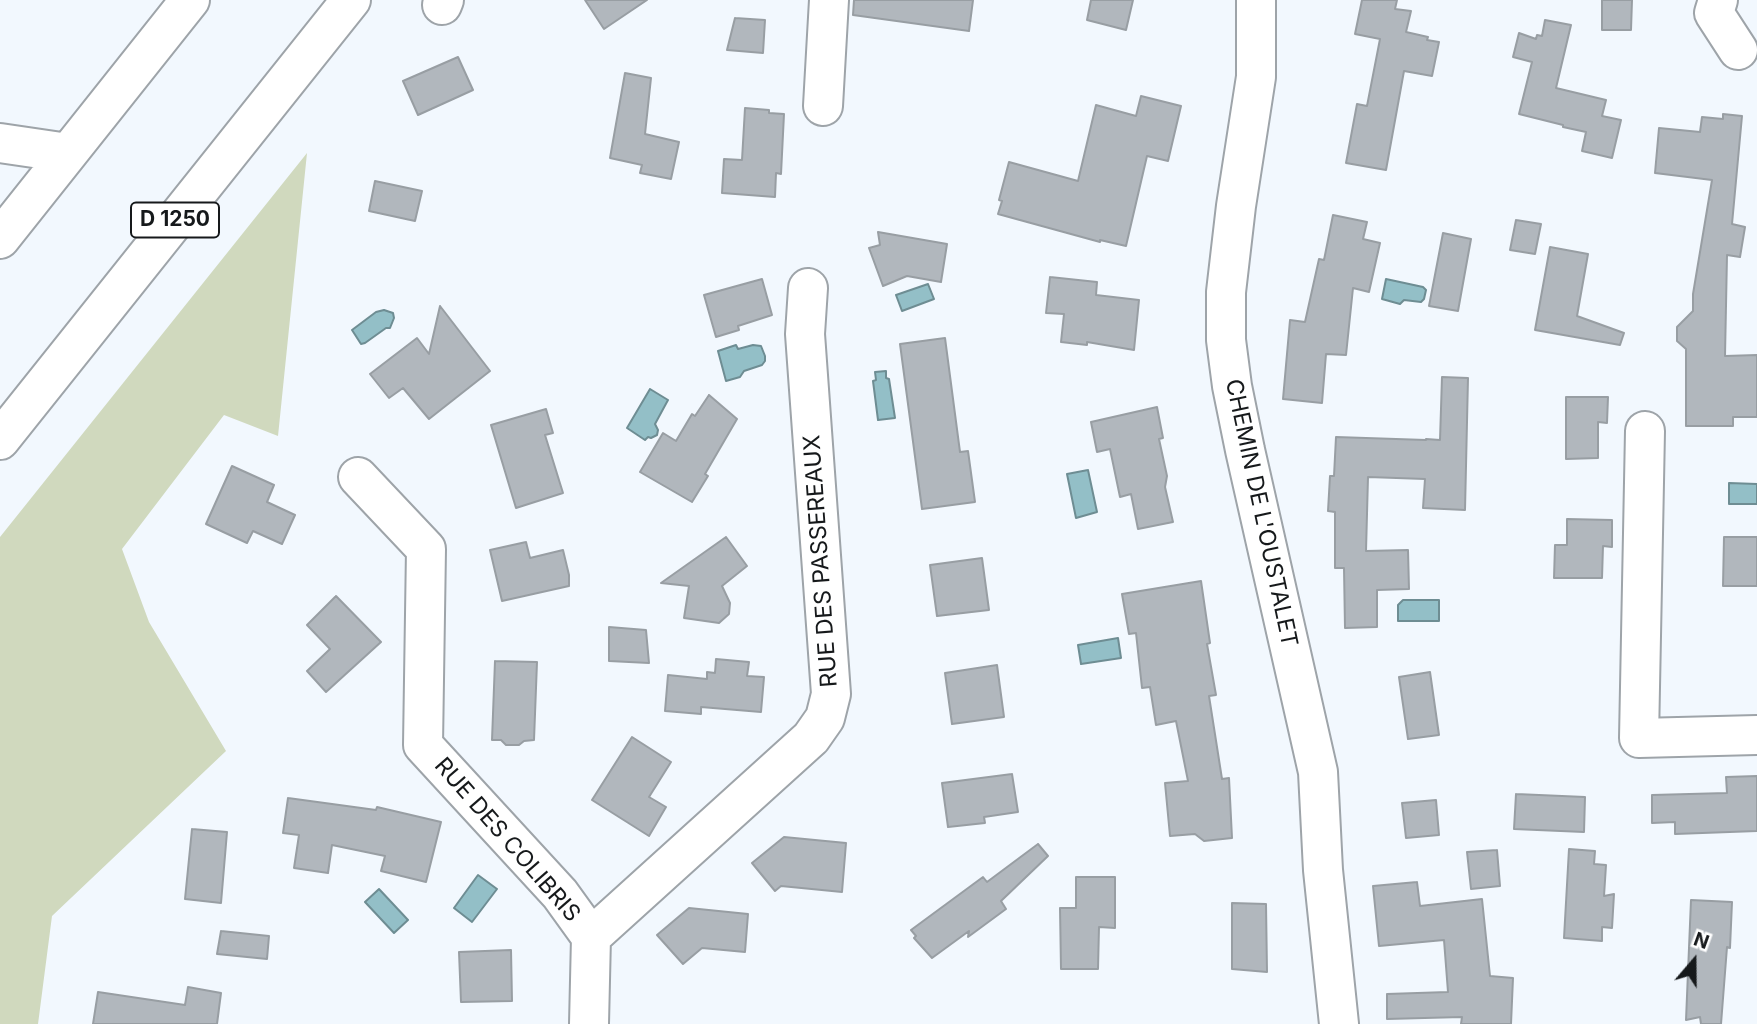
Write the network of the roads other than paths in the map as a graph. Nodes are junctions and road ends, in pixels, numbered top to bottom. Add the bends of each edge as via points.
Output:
1 (190, 0) edge
2 (351, 0) edge
3 (829, 0) edge
4 (1256, 0) edge
5 (1718, 0) edge
6 (1738, 50) dead end
7 (823, 106) dead end
8 (0, 142) edge
9 (68, 153) junction
10 (0, 239) edge
11 (808, 288) dead end
12 (1645, 431) dead end
13 (0, 440) edge
14 (358, 477) dead end
15 (1757, 735) edge
16 (591, 937) junction
17 (589, 1024) edge
18 (1339, 1024) edge

1 - 9 street
2 - 13 street, D 1250
3 - 7 street
4 - 18 street, CHEMIN DE L'OUSTALET via 1256,77 1227,280 1226,340 1245,450 1318,772
5 - 6 street via 1714,13
8 - 9 street
9 - 10 street
11 - 16 street, RUE DES PASSEREAUX via 805,334 831,694 825,718 811,738
12 - 15 street via 1639,738
14 - 16 street, RUE DES COLIBRIS via 426,549 423,745 561,894
16 - 17 street

